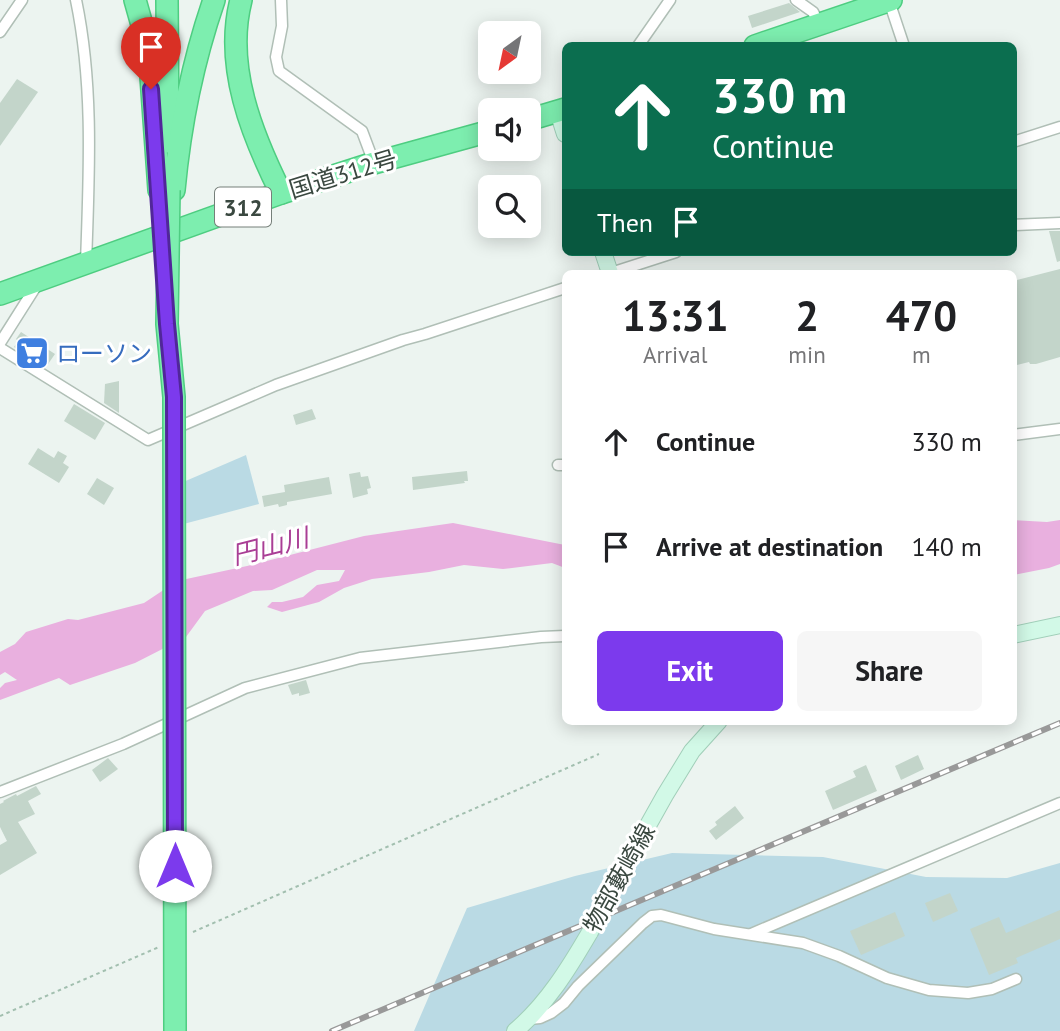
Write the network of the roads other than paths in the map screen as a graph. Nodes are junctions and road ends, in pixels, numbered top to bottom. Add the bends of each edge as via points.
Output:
1 (22, 0) edge
2 (76, 0) edge
3 (135, 0) edge
4 (167, 0) edge
5 (214, 0) edge
6 (242, 0) edge
7 (253, 0) edge
8 (281, 0) edge
9 (670, 0) edge
10 (796, 0) edge
11 (890, 1) edge
12 (819, 24) junction
13 (0, 32) edge
14 (641, 42) edge
15 (767, 42) edge
16 (903, 42) edge
17 (562, 111) edge
18 (541, 117) edge
19 (1060, 127) edge
20 (478, 134) edge
21 (1017, 141) edge
22 (374, 163) junction
23 (167, 190) junction
24 (281, 193) junction
25 (1060, 223) edge
26 (1017, 225) edge
27 (664, 256) edge
28 (86, 264) junction
29 (620, 270) edge
30 (41, 280) junction
31 (562, 289) edge
32 (0, 294) edge
33 (0, 345) edge
34 (174, 397) junction
35 (1060, 429) edge
36 (1017, 434) edge
37 (1060, 625) edge
38 (1017, 634) edge
39 (562, 636) edge
40 (715, 725) edge
41 (0, 792) edge
42 (1060, 803) edge
43 (751, 934) junction
44 (1016, 979) dead end
45 (529, 1019) junction
46 (175, 1031) edge
47 (514, 1031) edge

1 - 13 street
2 - 28 street via 88,103
3 - 23 highway via 150,63
4 - 23 highway
5 - 23 highway via 198,49
6 - 24 highway via 236,38 240,82 263,155
7 - 24 highway via 248,62
8 - 22 street via 279,71 362,131
9 - 14 street
10 - 12 street via 813,12
11 - 12 highway
11 - 16 street
12 - 15 highway
17 - 18 highway
19 - 21 street
20 - 22 highway, 国道312号 / 312
22 - 24 highway, 国道312号 / 312
23 - 34 highway, bridge via 167,324
23 - 34 highway, bridge via 179,360
24 - 28 highway, 国道312号 / 312
25 - 26 street
27 - 29 street
28 - 30 highway, 国道312号 / 312
30 - 32 highway, 国道312号 / 312
30 - 33 street
31 - 33 street via 276,385 148,440
34 - 46 highway, bridge
35 - 36 street
37 - 38 main road
39 - 41 street via 360,658 245,688 123,744
40 - 45 main road, 物部藪崎線, bridge via 692,751 665,795 570,966
42 - 43 street
43 - 44 street via 803,943 929,990 968,993
43 - 45 street via 652,916 564,1003 551,1013
45 - 47 main road, 物部藪崎線

